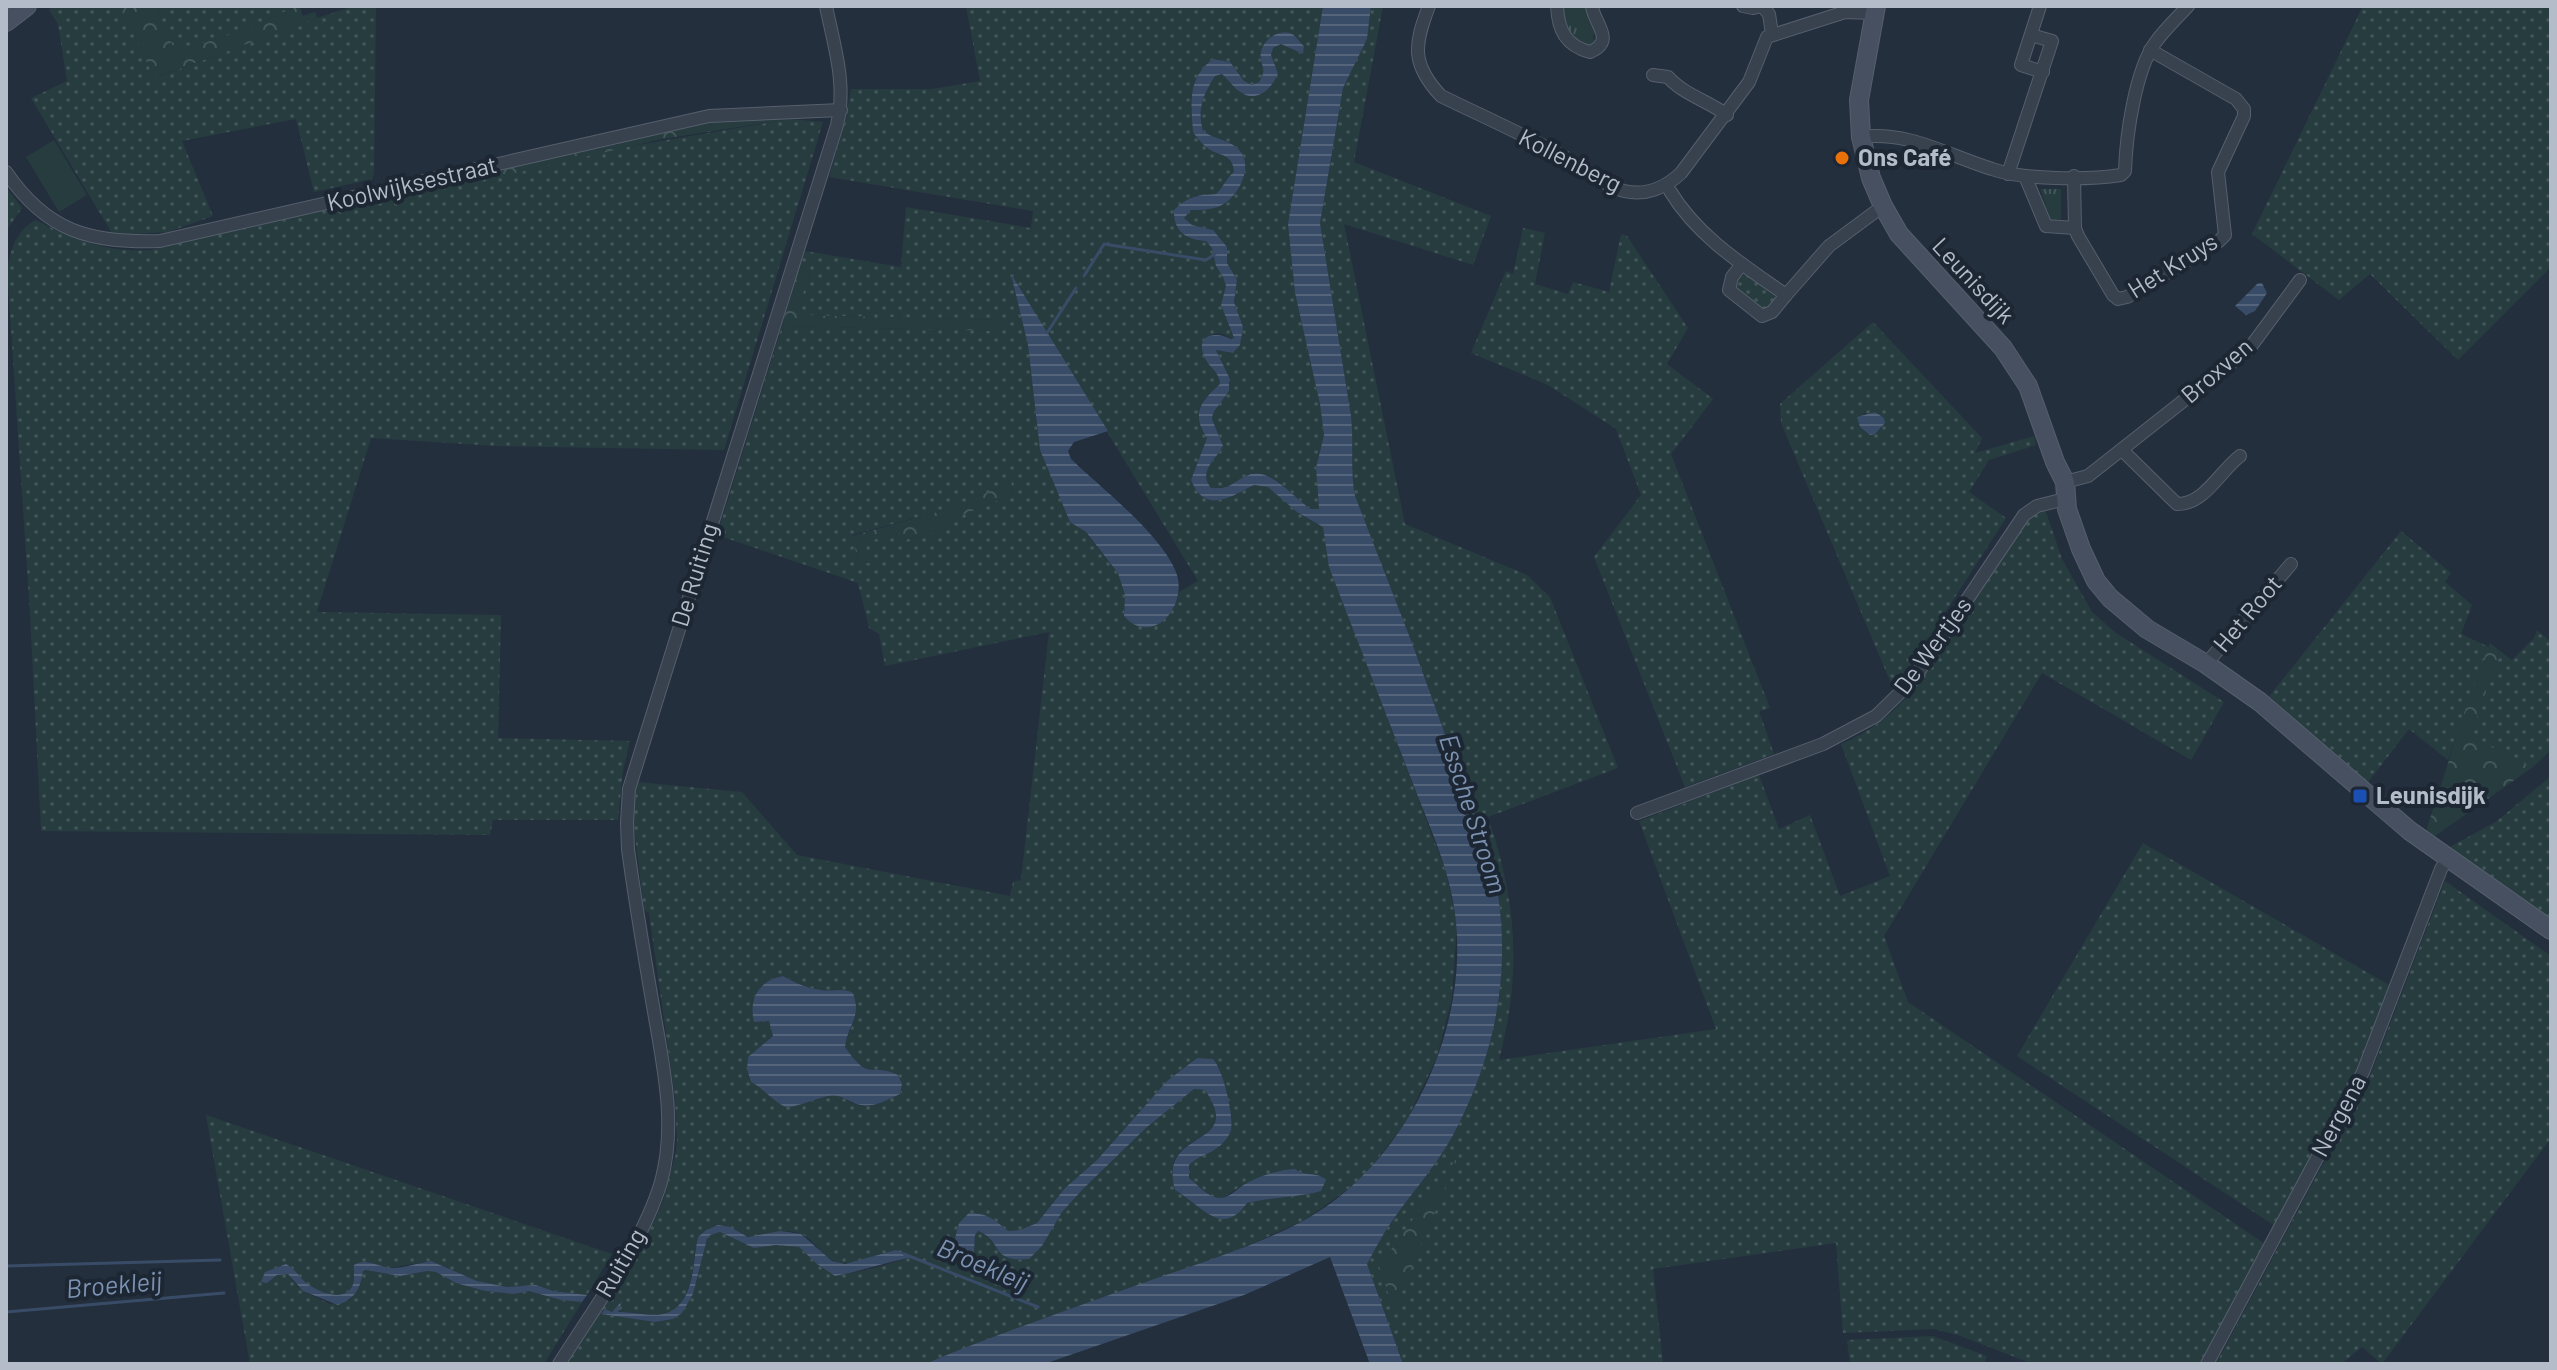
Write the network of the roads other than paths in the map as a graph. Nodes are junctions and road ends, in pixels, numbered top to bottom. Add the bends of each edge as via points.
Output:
1 (27, 6) edge
2 (826, 6) edge
3 (1429, 6) edge
4 (1557, 6) edge
5 (1592, 6) edge
6 (1743, 6) edge
7 (1762, 6) edge
8 (2040, 6) edge
9 (2188, 6) edge
10 (1875, 10) edge
11 (6, 22) edge
12 (1772, 34) junction
13 (2031, 35) junction
14 (2150, 50) junction
15 (2043, 72) junction
16 (1653, 75) dead end
17 (841, 110) junction
18 (1727, 115) junction
19 (1861, 137) junction
20 (6, 172) edge
21 (2008, 174) junction
22 (2025, 176) junction
23 (2074, 176) junction
24 (1670, 191) dead end
25 (1883, 206) junction
26 (2075, 228) junction
27 (1742, 264) junction
28 (2300, 280) dead end
29 (1786, 295) junction
30 (2122, 450) junction
31 (2240, 456) dead end
32 (2065, 490) junction
33 (2291, 564) dead end
34 (2206, 664) junction
35 (1637, 813) dead end
36 (2448, 858) junction
37 (2551, 930) edge
38 (667, 1154) joint
39 (559, 1364) edge
40 (2207, 1364) edge

1 - 11 street
2 - 17 street, De Ruiting via 841,79
3 - 18 street, Kollenberg via 1416,48 1429,83 1441,96 1623,191 1655,190 1674,180
4 - 5 street via 1566,39 1590,52 1603,36
6 - 7 street
7 - 12 street
8 - 13 street
9 - 14 street
10 - 12 street via 1845,12
10 - 19 street, Leunisdijk via 1860,89
12 - 18 street, Kollenberg
13 - 15 street via 2052,41
13 - 15 street via 2021,65
14 - 23 street via 2126,131 2125,171
14 - 26 street, Het Kruys via 2236,99 2244,109 2218,172 2225,235 2118,299
15 - 21 street
16 - 18 street via 1668,77
17 - 20 street, Koolwijksestraat via 709,116 160,241 97,239 57,222 33,207
17 - 38 street, De Ruiting via 629,789 628,849 665,1083
19 - 21 street via 1909,138
19 - 25 street, Leunisdijk
21 - 22 street
22 - 23 street
22 - 26 street via 2046,226
23 - 26 street
24 - 27 street via 1699,228
25 - 29 street via 1829,246
25 - 32 street, Leunisdijk via 1918,257 2014,362 2034,398
27 - 29 street
27 - 29 street via 1729,290 1762,316
28 - 30 street, Broxven via 2249,349
30 - 31 street via 2177,504 2188,505
30 - 32 street, Broxven
32 - 34 street, Leunisdijk via 2089,569 2110,598 2147,629
32 - 35 street, De Wertjes via 2024,515 1926,662 1876,716 1823,744
33 - 34 street, Het Root
34 - 36 street, Leunisdijk via 2260,702 2378,806
36 - 37 street, Leunisdijk
36 - 40 street, Nergena via 2363,1072
38 - 39 street, Ruiting via 648,1216

